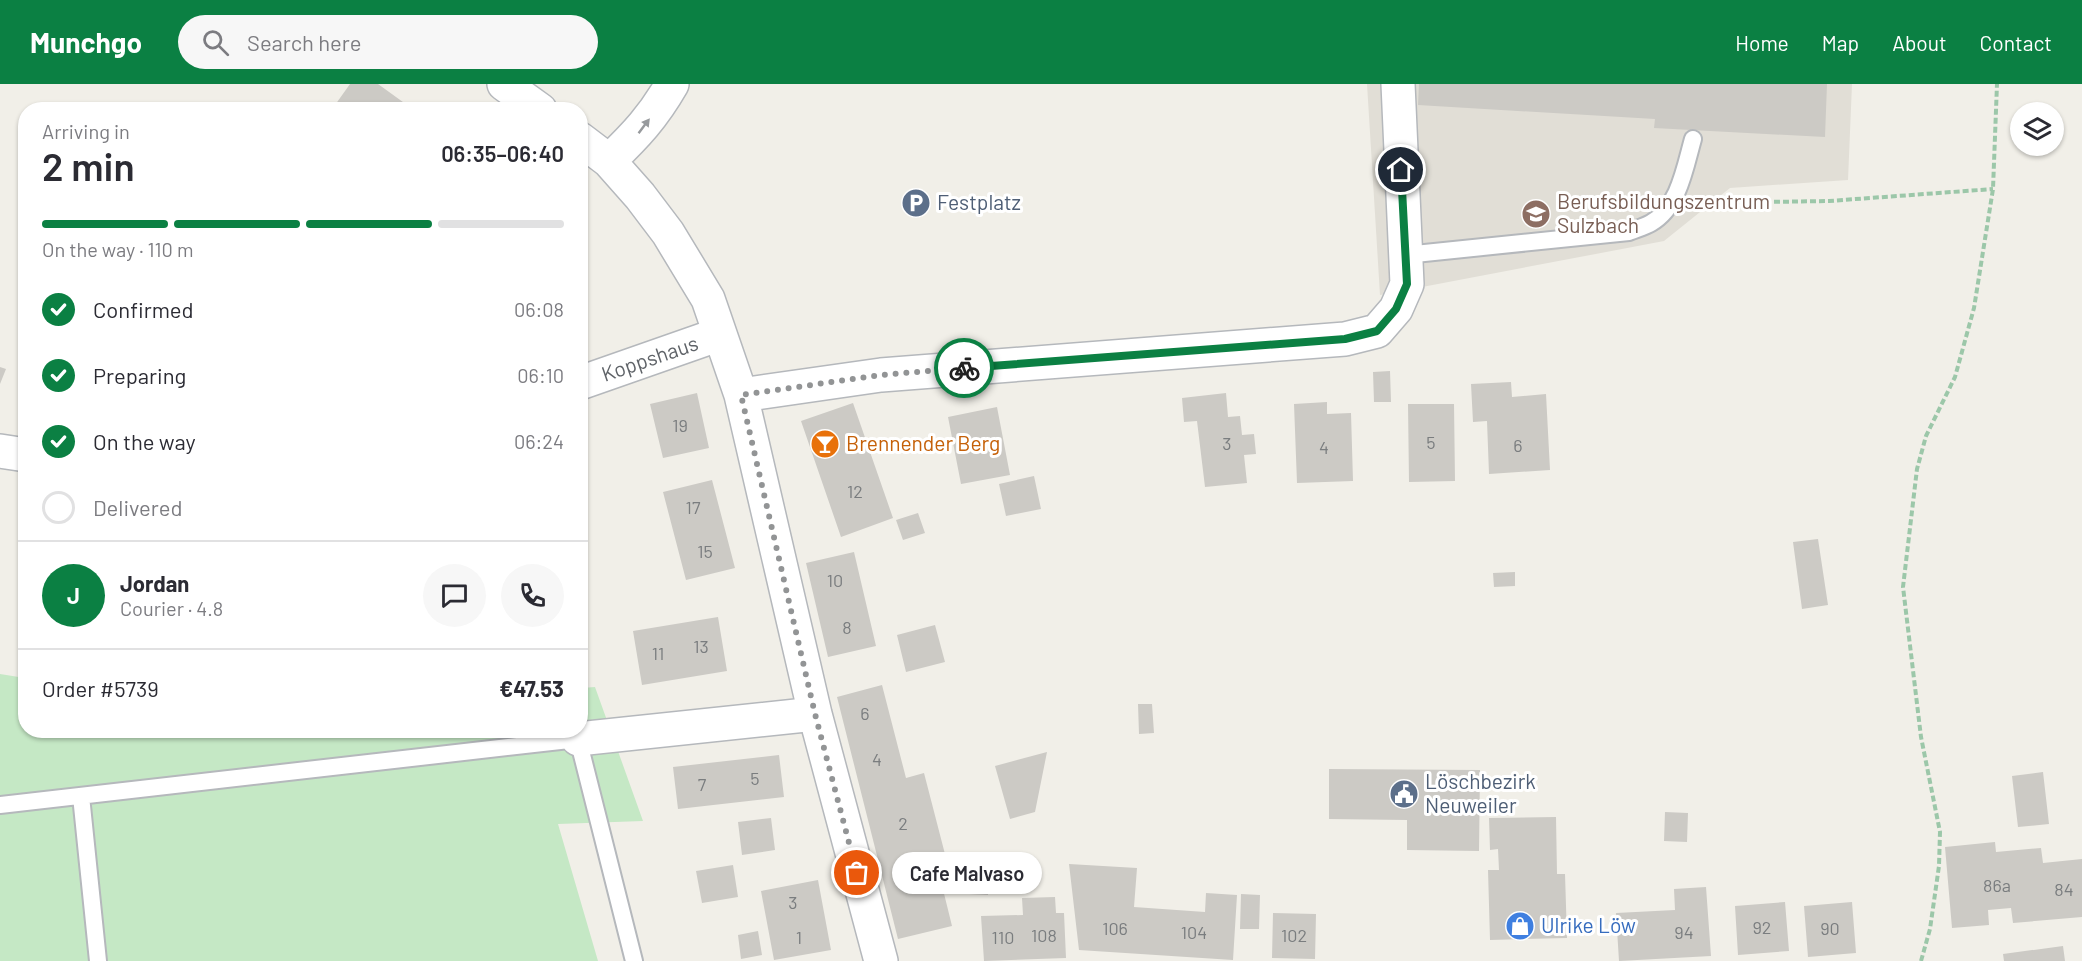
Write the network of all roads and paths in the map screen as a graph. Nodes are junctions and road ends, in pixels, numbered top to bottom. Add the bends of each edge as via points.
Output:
1 (504, 84) edge
2 (672, 84) edge
3 (1398, 84) edge
4 (1997, 84) edge
5 (529, 102) edge
6 (1693, 139) dead end
7 (588, 145) edge
8 (609, 161) junction
9 (1993, 189) junction
10 (1671, 203) junction
11 (1405, 255) junction
12 (720, 334) junction
13 (588, 380) edge
14 (741, 395) junction
15 (0, 451) edge
16 (18, 454) edge
17 (815, 714) junction
18 (578, 740) junction
19 (81, 796) junction
20 (0, 805) edge
21 (98, 961) edge
22 (634, 961) edge
23 (881, 961) edge
24 (1921, 961) edge

1 - 5 street
8 -> 2 street via 638,134
3 - 11 street
4 - 9 path
6 - 10 lane via 1682,182
7 - 8 street
8 - 12 street via 668,233 708,299
9 - 10 path via 1829,201
9 - 24 path via 1974,308 1955,377 1926,436 1917,469 1903,587 1921,737 1940,832 1930,929
10 - 11 lane via 1653,222 1629,232
11 - 14 street via 1407,284 1396,309 1377,331 1345,339 881,375
12 - 13 street, Koppshaus
12 - 14 street
14 - 17 street
15 - 16 street
17 - 18 street
17 - 23 street
18 - 19 lane
18 - 22 lane
19 - 20 lane
19 - 21 lane

